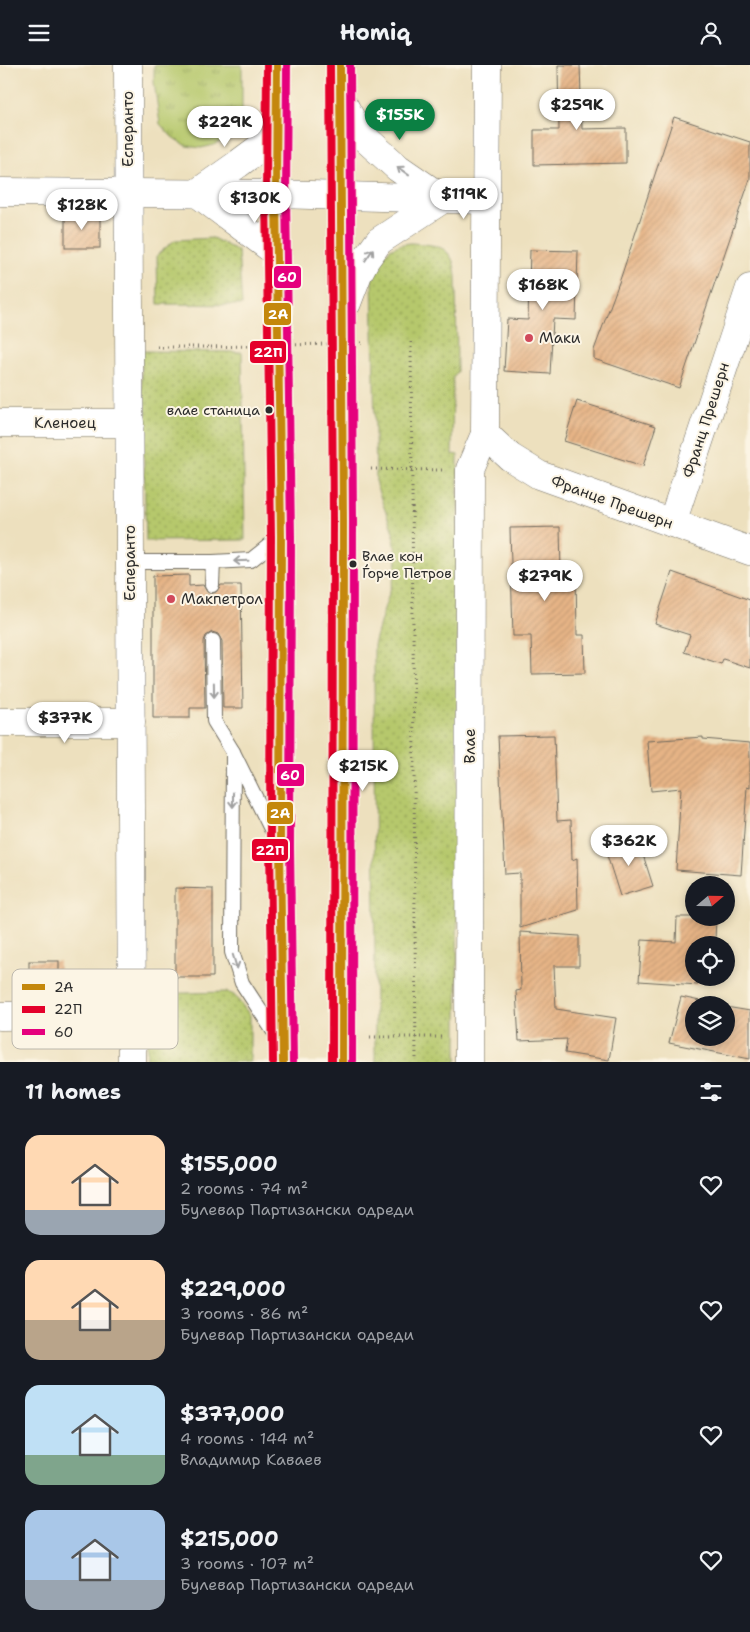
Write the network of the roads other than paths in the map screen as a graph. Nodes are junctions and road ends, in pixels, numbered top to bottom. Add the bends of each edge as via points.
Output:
1 (128, 65) edge
2 (277, 65) edge
3 (340, 65) edge
4 (487, 65) edge
5 (340, 99) junction
6 (276, 135) junction
7 (0, 192) edge
8 (128, 192) junction
9 (197, 193) junction
10 (276, 194) junction
11 (341, 196) junction
12 (443, 199) junction
13 (486, 200) junction
14 (277, 253) junction
15 (750, 288) edge
16 (342, 316) junction
17 (0, 423) edge
18 (130, 423) junction
19 (485, 434) junction
20 (672, 523) junction
21 (281, 536) junction
22 (750, 551) edge
23 (130, 562) junction
24 (213, 562) junction
25 (212, 585) dead end
26 (213, 641) dead end
27 (131, 722) junction
28 (0, 723) edge
29 (233, 751) junction
30 (280, 847) junction
31 (132, 969) edge
32 (132, 1049) edge
33 (469, 1049) edge
34 (283, 1054) edge
35 (132, 1062) edge
36 (342, 1062) edge

1 - 8 street, Есперанто
2 - 6 street
3 - 5 street
4 - 13 street
5 - 11 street
12 -> 5 street via 398,168 359,133
6 - 9 street
6 - 10 street
7 - 8 street
8 - 9 street
8 - 18 street, Есперанто
9 - 10 street
9 - 14 street
10 - 11 street
10 - 14 street
11 - 12 street
11 - 16 street
12 - 13 street
16 -> 12 street via 358,274 379,241
13 - 19 street
14 - 21 street
15 - 20 street, Франц Прешерн
16 - 36 street
17 - 18 street, Кленоец
18 - 23 street, Есперанто
19 - 20 street, Францe Прешерн via 510,457 539,475
19 - 33 street, Влае via 470,469
20 - 22 street, Францe Прешерн
21 -> 24 lane via 251,560
21 - 30 street
23 - 24 lane
23 - 27 street, Есперанто
24 - 25 lane
26 -> 29 lane via 214,721
27 - 28 street
27 - 31 street, Есперанто
29 - 30 lane
29 -> 34 lane via 232,952 242,983
30 - 34 street
32 - 35 street, Есперанто

